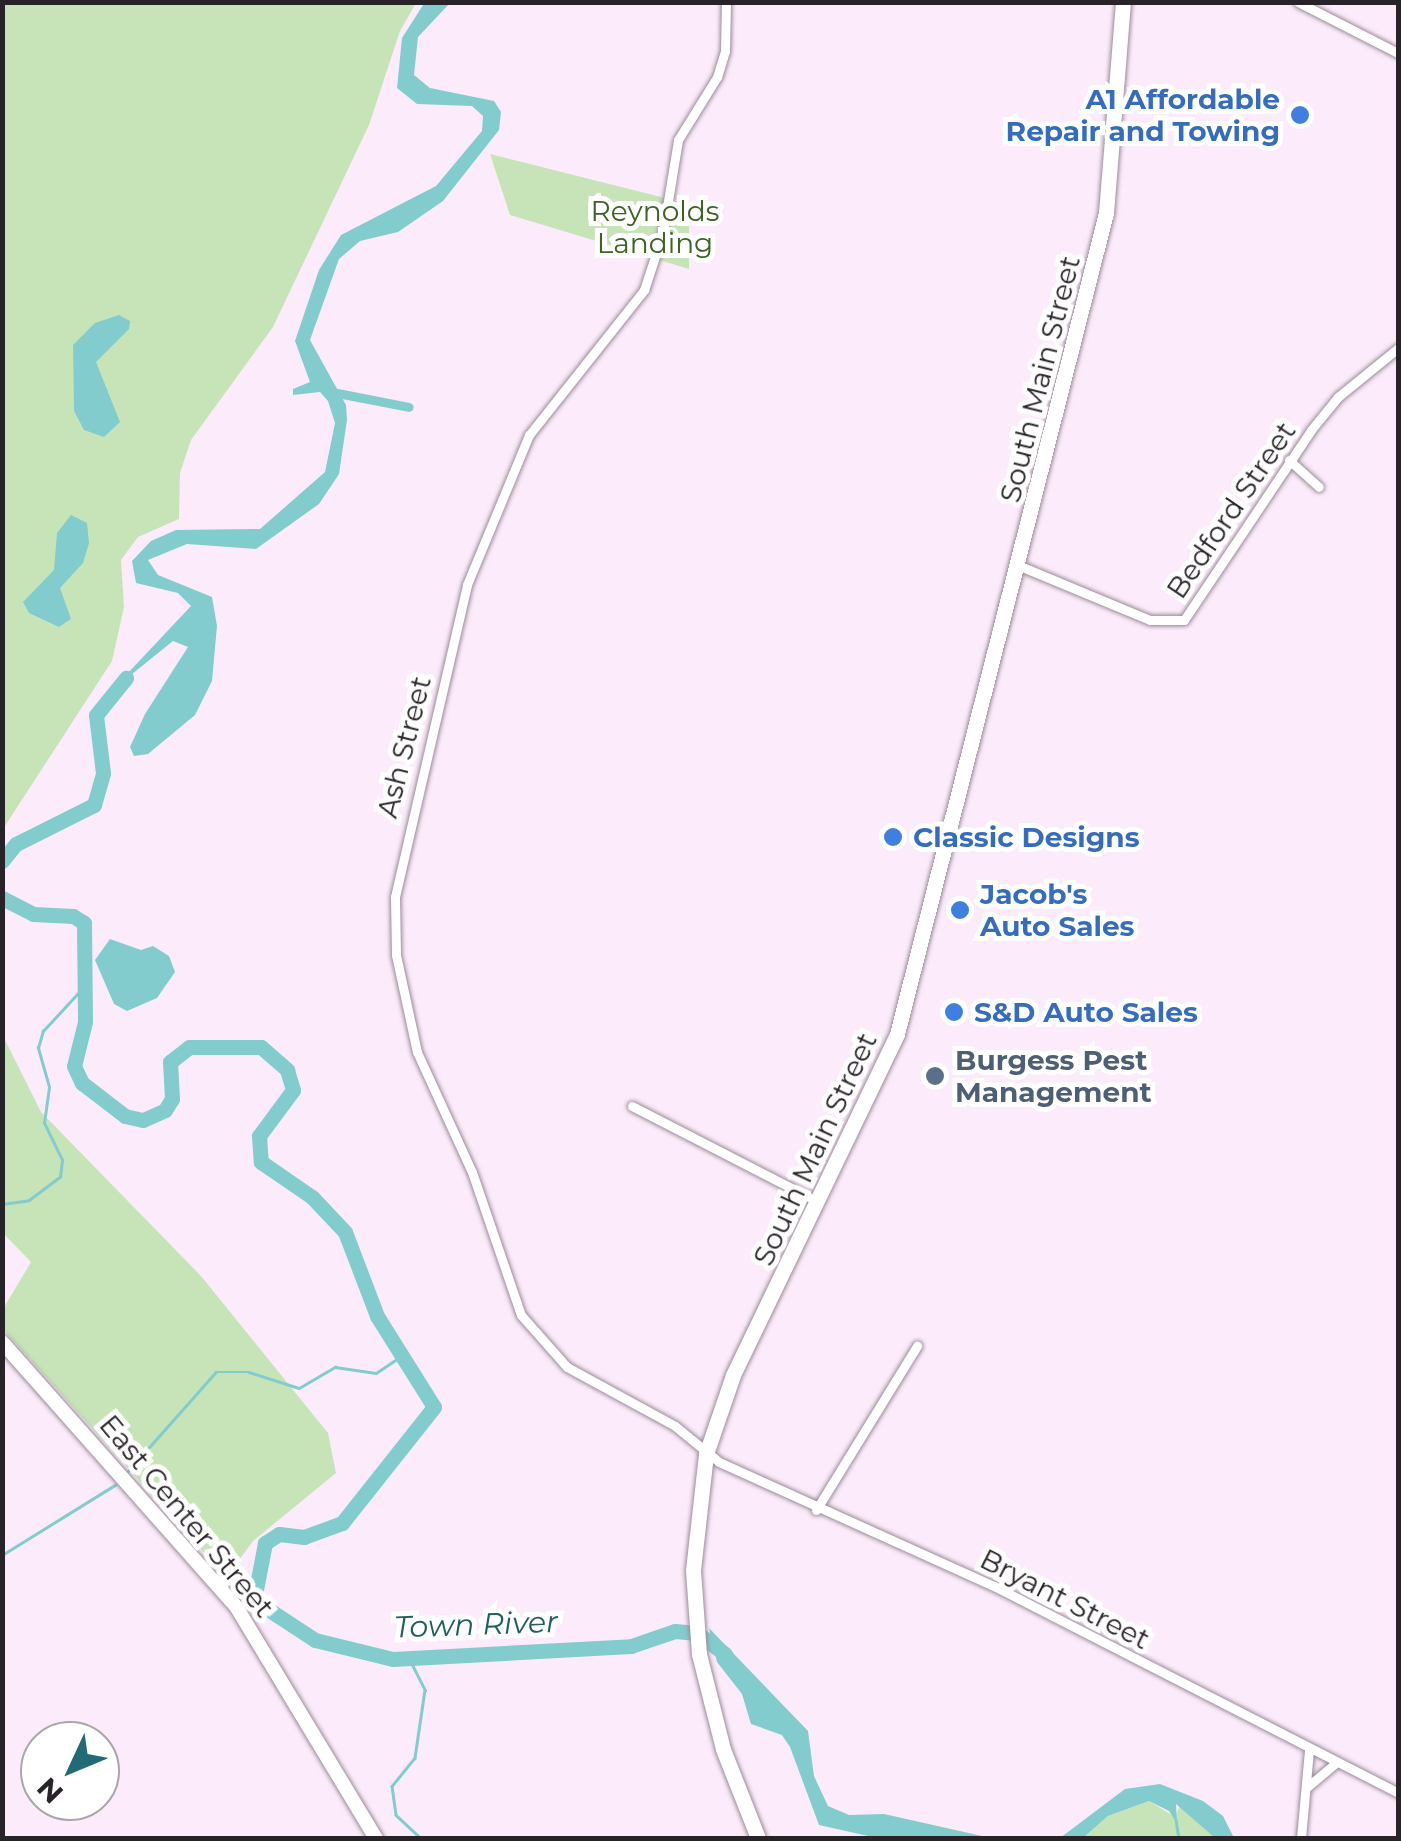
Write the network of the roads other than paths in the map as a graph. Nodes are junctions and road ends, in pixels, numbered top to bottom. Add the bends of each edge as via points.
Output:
1 (726, 2) edge
2 (1123, 2) edge
3 (1298, 2) edge
4 (1398, 53) edge
5 (1398, 348) edge
6 (1289, 460) junction
7 (1320, 486) dead end
8 (1020, 566) junction
9 (632, 1106) dead end
10 (819, 1202) junction
11 (2, 1342) edge
12 (916, 1346) dead end
13 (706, 1454) junction
14 (816, 1510) junction
15 (1309, 1750) junction
16 (1336, 1763) junction
17 (1306, 1787) junction
18 (1398, 1793) edge
19 (376, 1838) edge
20 (758, 1838) edge
21 (1300, 1838) edge

1 - 13 street, Ash Street via 725,51 717,77 678,140 663,232 644,290 529,435 498,498 426,744 392,929 417,1052 472,1172 521,1314 567,1367 675,1426
2 - 8 main road, South Main Street via 1106,213
3 - 4 street
5 - 6 street, Bedford Street via 1338,397
6 - 7 street
6 - 8 street, Bedford Street via 1184,620 1150,620
8 - 10 main road, South Main Street via 897,1034
9 - 10 street
10 - 13 main road, South Main Street via 733,1374
11 - 19 main road, East Center Street via 238,1608
12 - 14 street
13 - 14 street, Bryant Street
13 - 20 main road, South Main Street via 696,1522 699,1654 722,1748
14 - 15 street, Bryant Street via 994,1586
15 - 16 street, Bryant Street
15 - 17 street
16 - 17 street
16 - 18 street, Bryant Street
17 - 21 street

